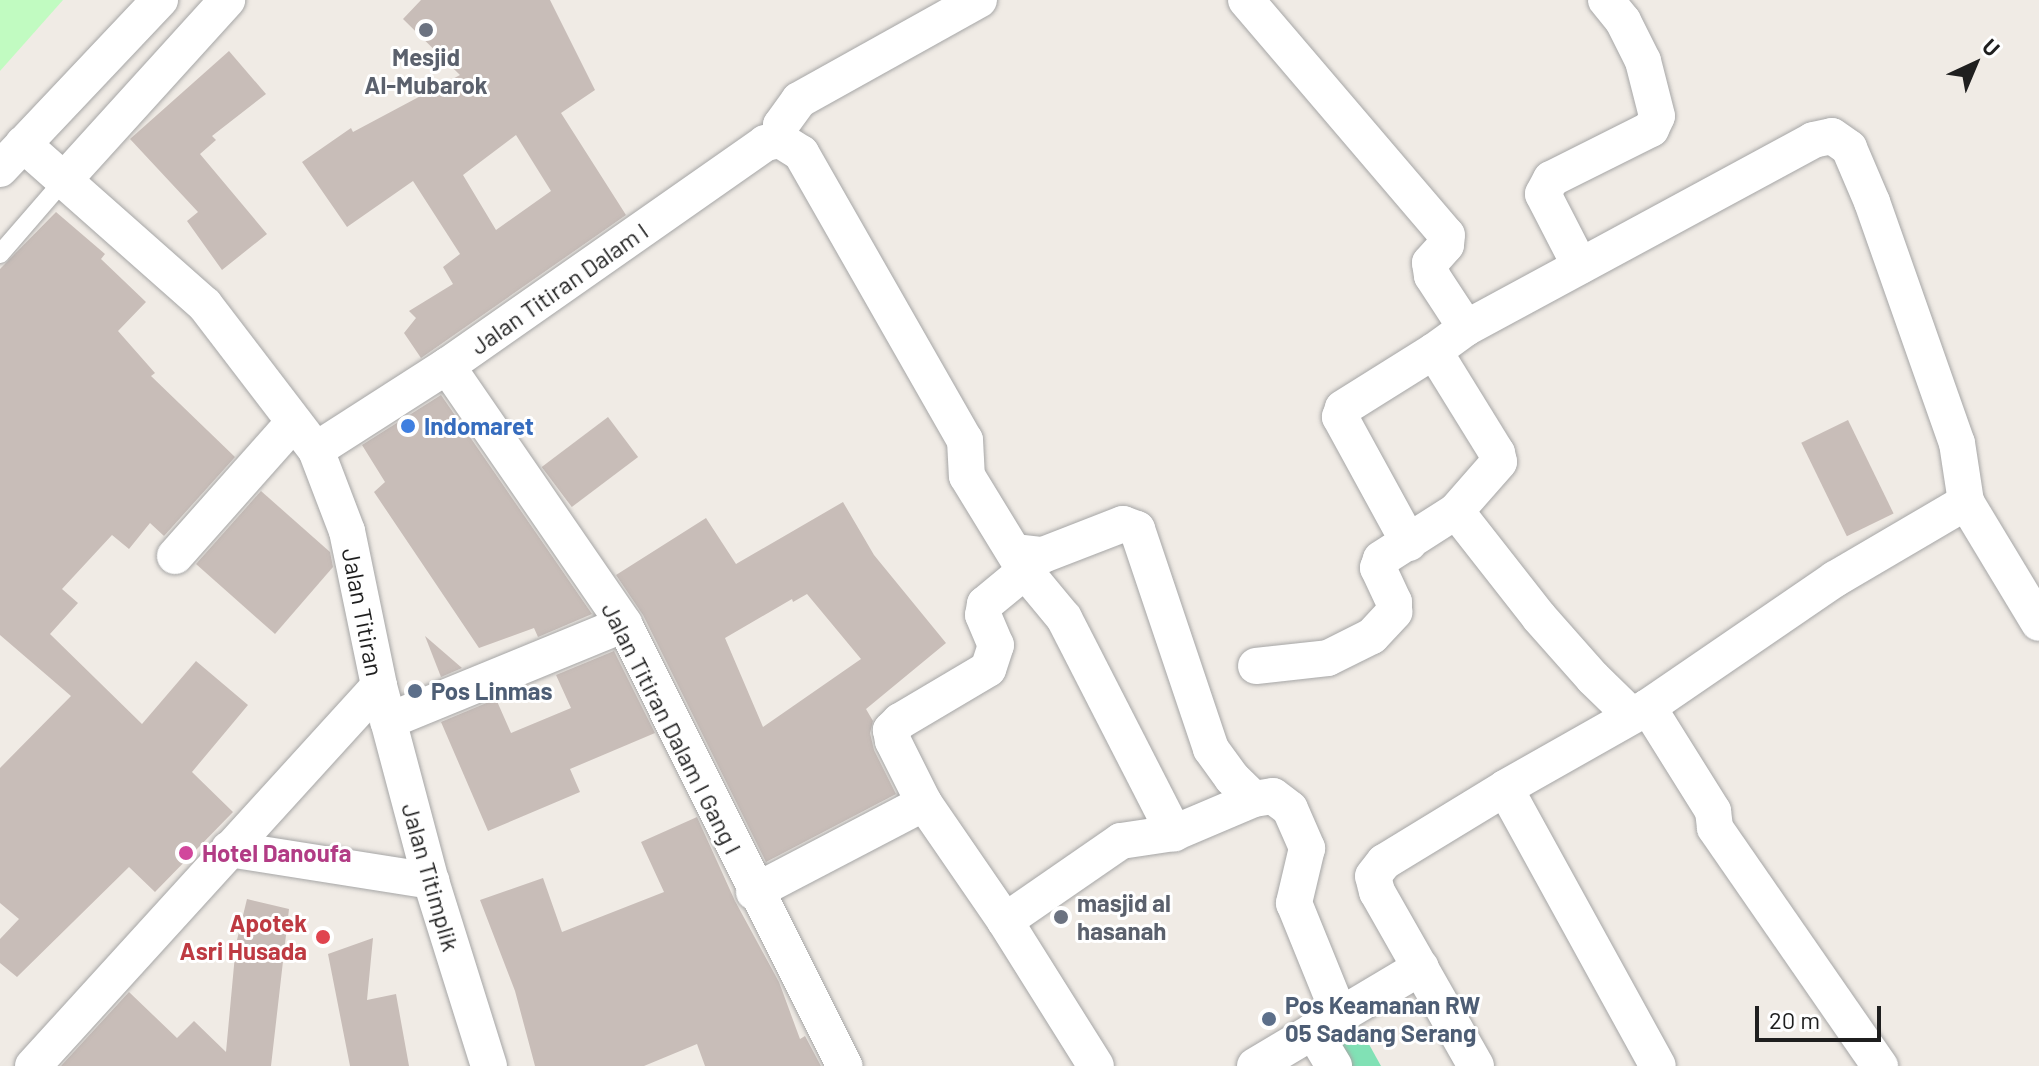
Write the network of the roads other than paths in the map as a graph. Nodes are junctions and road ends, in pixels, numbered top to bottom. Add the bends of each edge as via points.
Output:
1 (160, 0) edge
2 (227, 0) edge
3 (979, 0) edge
4 (1246, 0) edge
5 (1606, 0) edge
6 (791, 147) junction
7 (12, 157) edge
8 (64, 180) junction
9 (0, 254) edge
10 (1580, 266) junction
11 (1466, 328) junction
12 (1434, 351) junction
13 (447, 366) junction
14 (294, 422) junction
15 (316, 450) junction
16 (1966, 502) junction
17 (1456, 511) junction
18 (1409, 543) junction
19 (175, 556) dead end
20 (1020, 562) junction
21 (2039, 623) edge
22 (624, 624) junction
23 (1256, 666) dead end
24 (379, 686) junction
25 (1640, 711) junction
26 (388, 721) junction
27 (1505, 788) junction
28 (1254, 799) junction
29 (924, 803) junction
30 (1174, 833) junction
31 (229, 849) junction
32 (431, 881) junction
33 (754, 892) junction
34 (1005, 921) junction
35 (1421, 967) junction
36 (1326, 1022) junction
37 (33, 1066) edge
38 (489, 1066) edge
39 (844, 1066) edge
40 (1096, 1066) edge
41 (1255, 1066) edge
42 (1334, 1066) edge
43 (1476, 1066) edge
44 (1658, 1066) edge
45 (1880, 1066) edge

1 - 7 street
2 - 8 street
3 - 6 street via 799,100 781,125
4 - 11 street via 1447,235 1446,245 1430,263 1432,276
5 - 10 street via 1643,61 1657,116 1651,129 1551,179 1543,194
6 - 13 street, Jalan Titiran Dalam I via 765,143
6 - 20 street via 965,440 967,476
7 - 8 street, Jalan Titiran
8 - 9 lane
8 - 14 street, Jalan Titiran via 205,305
10 - 11 street
10 - 16 street via 1813,140 1832,136 1849,148 1872,202 1957,443
11 - 12 street
12 - 17 street via 1499,462
12 - 18 street via 1343,408 1340,417
13 - 15 street, Jalan Titiran Dalam I
13 - 22 street, Jalan Titiran Dalam I Gang I
14 - 15 street, Jalan Titiran
14 - 19 street
15 - 24 street, Jalan Titiran via 347,531
16 - 21 street
16 - 25 street via 1835,579
17 - 18 street
17 - 25 street via 1593,678
18 - 23 street via 1381,559 1378,568 1394,612 1372,636 1328,658
20 - 28 street via 1123,524 1137,529 1211,749
20 - 29 street via 985,604 983,615 996,645 988,669 891,730
20 - 30 street via 1064,618
22 - 26 street
22 - 33 street, Jalan Titiran Dalam I Gang I
24 - 26 street, Jalan Titimplik
24 - 31 street, Jalan Titiran
25 - 27 street
25 - 45 street via 1713,811 1715,828
26 - 32 street, Jalan Titimplik
27 - 35 street via 1384,862 1373,876
27 - 44 street
28 - 30 street
28 - 36 street via 1273,796 1290,809 1301,829 1307,848 1294,903
29 - 33 street
29 - 34 street
30 - 34 street via 1121,841
31 - 32 street
31 - 37 street, Jalan Titiran
32 - 38 street, Jalan Titimplik
33 - 39 street, Jalan Titiran Dalam I Gang I
34 - 40 street
35 - 36 street
35 - 43 street
36 - 41 street
36 - 42 street

